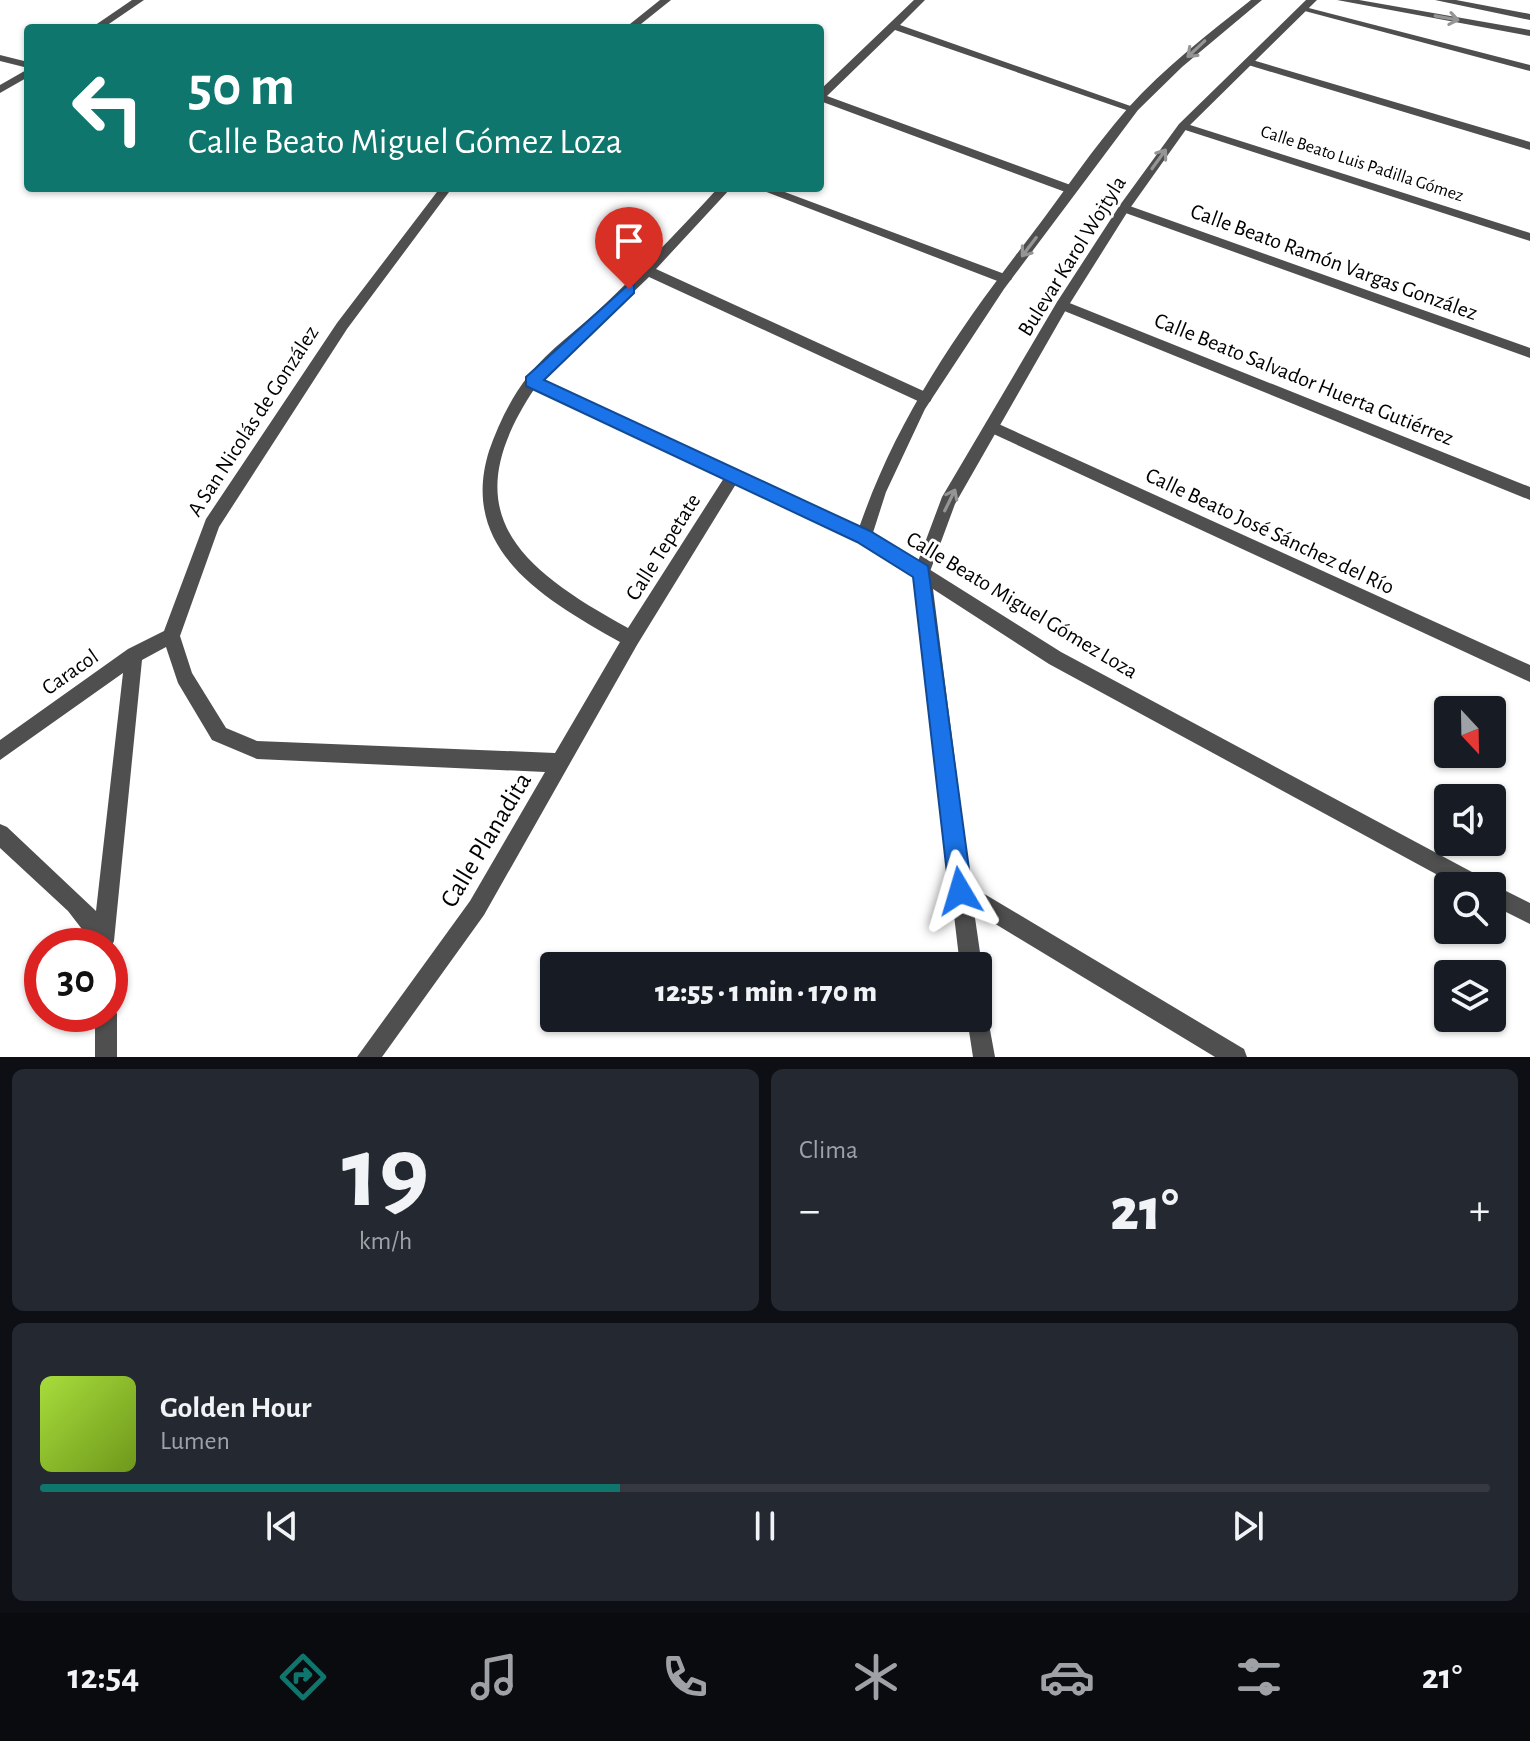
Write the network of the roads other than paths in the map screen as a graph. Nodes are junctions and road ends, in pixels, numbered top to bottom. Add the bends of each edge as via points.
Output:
1 (139, 0) edge
2 (666, 0) edge
3 (920, 0) edge
4 (1257, 0) edge
5 (1342, 0) edge
6 (1440, 0) edge
7 (1309, 4) edge
8 (1530, 17) edge
9 (102, 24) edge
10 (635, 24) edge
11 (894, 26) junction
12 (1530, 33) edge
13 (0, 58) edge
14 (1249, 62) junction
15 (24, 64) edge
16 (1530, 68) edge
17 (24, 75) edge
18 (0, 90) edge
19 (824, 93) edge
20 (824, 98) edge
21 (1133, 109) junction
22 (1183, 126) junction
23 (1530, 146) edge
24 (1072, 190) junction
25 (443, 192) edge
26 (721, 192) edge
27 (773, 192) edge
28 (1124, 208) junction
29 (1530, 237) edge
30 (648, 271) junction
31 (1005, 279) junction
32 (1062, 305) junction
33 (1530, 353) edge
34 (532, 381) junction
35 (925, 398) junction
36 (992, 427) junction
37 (732, 478) junction
38 (1530, 494) edge
39 (864, 537) junction
40 (922, 572) junction
41 (171, 636) junction
42 (631, 639) junction
43 (134, 655) junction
44 (1530, 674) edge
45 (0, 751) edge
46 (562, 763) junction
47 (0, 834) edge
48 (1452, 872) edge
49 (960, 891) junction
50 (1506, 901) edge
51 (1530, 914) edge
52 (91, 928) edge
53 (105, 928) edge
54 (969, 952) edge
55 (106, 1032) edge
56 (980, 1032) edge
57 (106, 1057) edge
58 (368, 1057) edge
59 (984, 1057) edge
60 (1236, 1057) edge

1 - 9 street
2 - 10 street
3 - 11 street
4 -> 21 street, Bulevar Karol Wojtyla
5 -> 12 street
6 - 8 street
7 - 14 street, Bulevar Karol Wojtyla
7 - 16 street
11 - 19 street
11 - 21 street
13 - 15 street
14 - 22 street, Bulevar Karol Wojtyla
14 - 23 street
17 - 18 street
20 - 24 street
21 - 24 street, Bulevar Karol Wojtyla
28 -> 22 street, Bulevar Karol Wojtyla
22 - 29 street, Calle Beato Luis Padilla Gómez
24 -> 31 street, Bulevar Karol Wojtyla
25 - 41 street, A San Nicolás de González via 342,326 212,524
26 - 30 street
27 - 31 street
28 - 32 street, Bulevar Karol Wojtyla
28 - 33 street, Calle Beato Ramón Vargas González
30 - 34 street
30 - 35 street
31 - 35 street, Bulevar Karol Wojtyla
32 - 36 street, Bulevar Karol Wojtyla
32 - 38 street, Calle Beato Salvador Huerta Gutiérrez
34 - 37 street, Calle Beato Miguel Gómez Loza
34 - 42 street via 491,462 492,513 513,553 564,602
35 - 39 street, Bulevar Karol Wojtyla via 874,501
40 -> 36 street, Bulevar Karol Wojtyla via 948,502
36 - 44 street, Calle Beato José Sánchez del Río
37 - 39 street, Calle Beato Miguel Gómez Loza
37 - 42 street, Calle Tepetate
39 - 40 street, Calle Beato Miguel Gómez Loza
40 - 48 street, Calle Beato Miguel Gómez Loza via 1055,658
40 - 49 street
41 - 43 street, Caracol
41 - 46 street via 184,677 219,734 257,750
42 - 46 street, Calle Planadita
43 - 45 street, Caracol
43 - 53 street
46 - 58 street, Calle Planadita via 477,908
47 - 52 street
49 - 54 street
49 - 60 street
50 - 51 street
55 - 57 street
56 - 59 street

